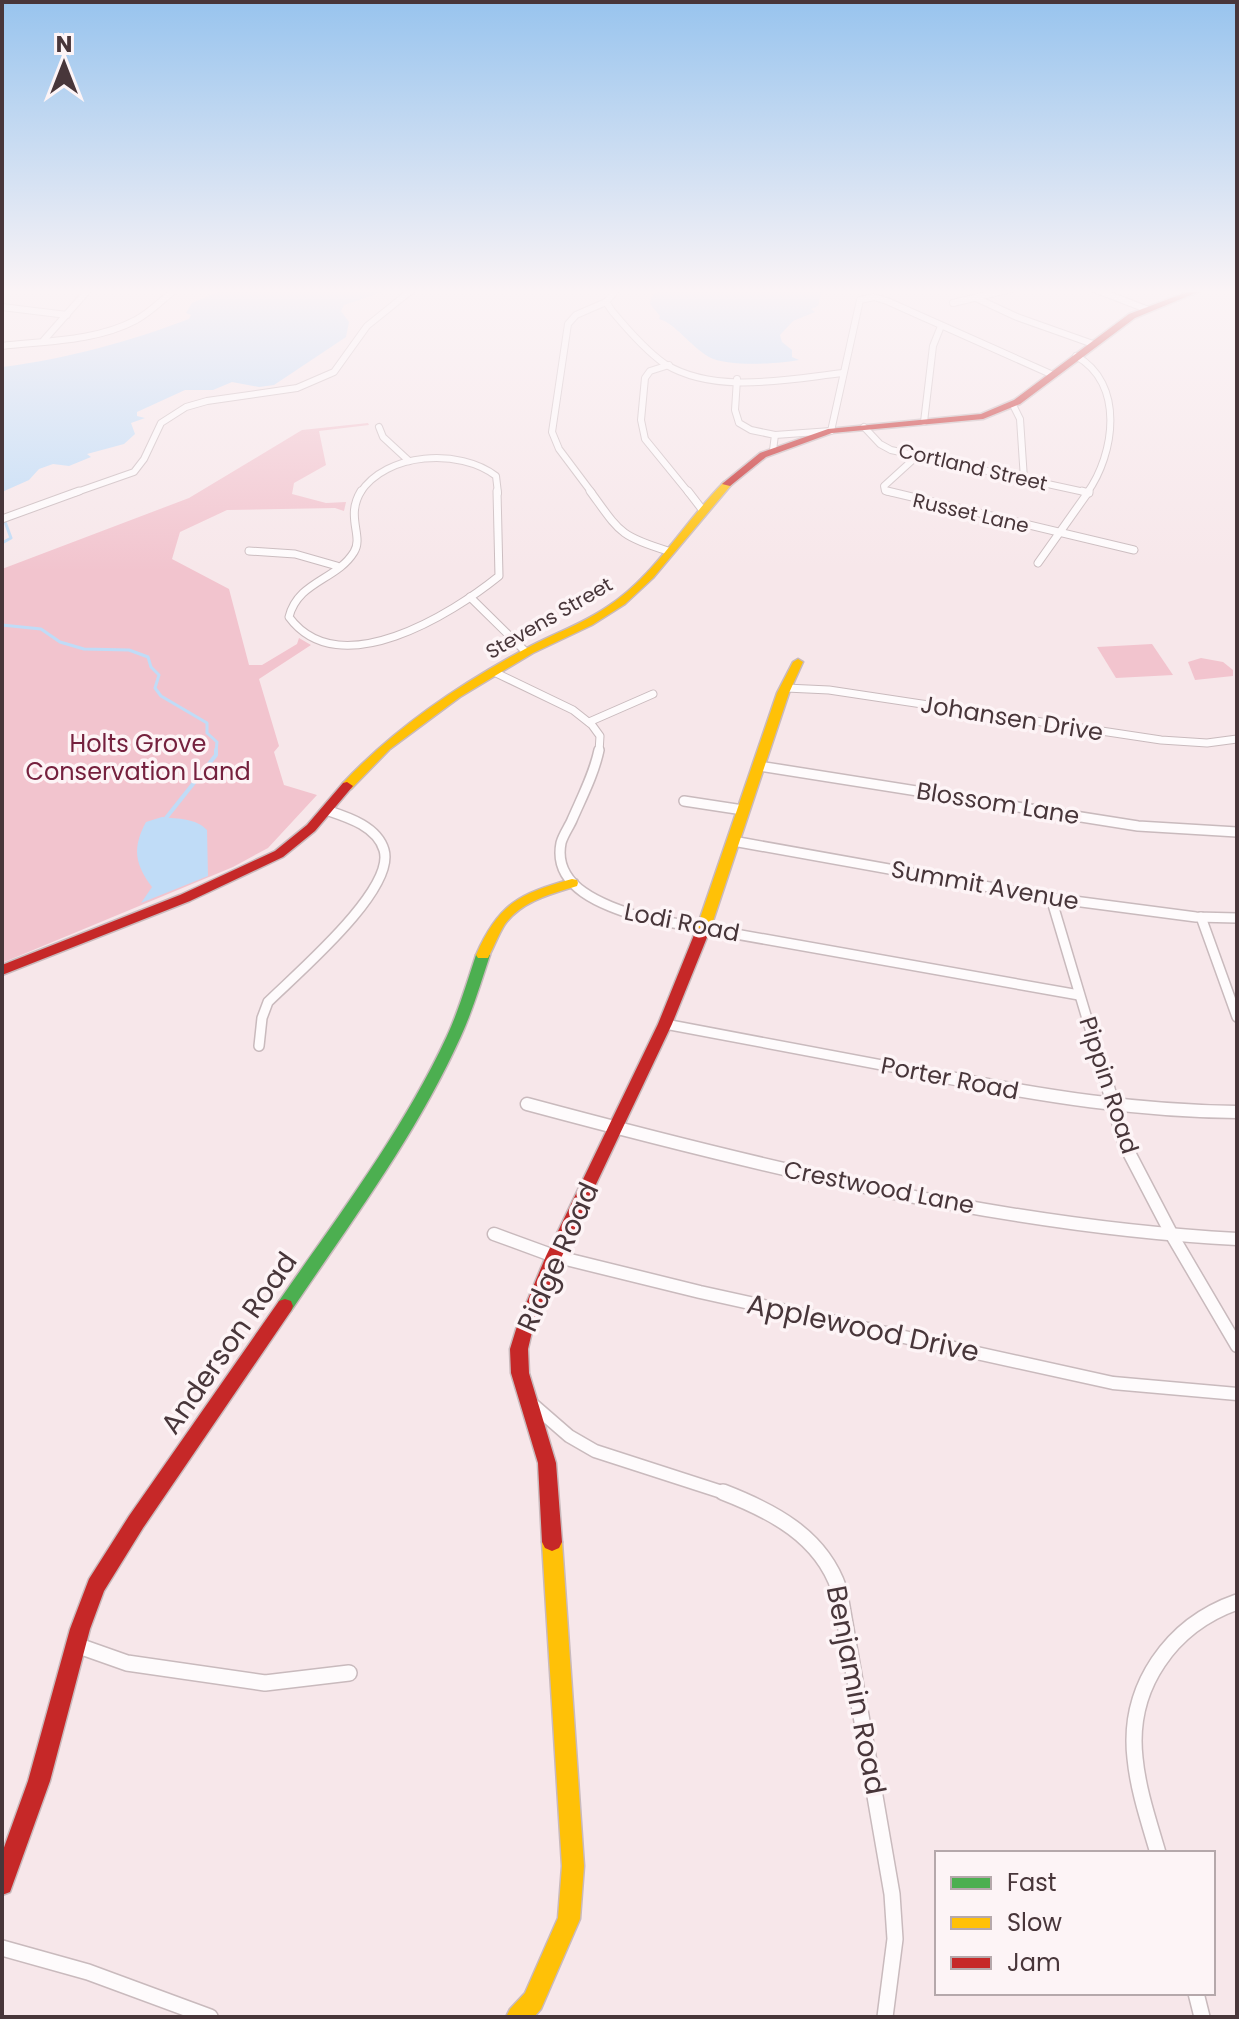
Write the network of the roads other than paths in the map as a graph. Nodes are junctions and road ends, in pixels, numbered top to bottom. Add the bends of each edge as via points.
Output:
1 (306, 383) edge
2 (559, 383) edge
3 (645, 383) edge
4 (737, 383) edge
5 (841, 383) edge
6 (929, 383) edge
7 (1042, 383) edge
8 (1105, 383) edge
9 (1013, 405) junction
10 (924, 422) junction
11 (379, 427) dead end
12 (864, 427) junction
13 (831, 431) junction
14 (774, 443) junction
15 (917, 456) junction
16 (409, 461) junction
17 (1024, 479) junction
18 (1089, 493) junction
19 (701, 508) junction
20 (2, 519) edge
21 (1059, 533) junction
22 (1134, 550) dead end
23 (249, 551) dead end
24 (668, 551) junction
25 (1038, 563) dead end
26 (337, 566) junction
27 (470, 597) junction
28 (526, 652) junction
29 (798, 662) dead end
30 (494, 672) junction
31 (786, 688) junction
32 (653, 694) dead end
33 (589, 722) junction
34 (1237, 739) edge
35 (759, 766) junction
36 (684, 801) dead end
37 (326, 810) junction
38 (743, 810) junction
39 (1237, 832) edge
40 (733, 841) junction
41 (572, 883) junction
42 (1051, 898) junction
43 (1201, 917) junction
44 (1237, 918) edge
45 (704, 927) junction
46 (2, 970) edge
47 (1079, 995) junction
48 (1237, 1017) edge
49 (665, 1024) junction
50 (259, 1046) dead end
51 (527, 1104) dead end
52 (1112, 1107) junction
53 (1237, 1112) edge
54 (617, 1129) junction
55 (494, 1234) dead end
56 (1173, 1237) junction
57 (1237, 1239) edge
58 (554, 1256) junction
59 (1237, 1346) edge
60 (1237, 1394) edge
61 (531, 1402) junction
62 (1237, 1602) edge
63 (76, 1645) junction
64 (349, 1673) dead end
65 (1158, 1851) edge
66 (2, 1884) edge
67 (2, 1948) edge
68 (1196, 1995) edge
69 (210, 2017) edge
70 (518, 2017) edge
71 (885, 2017) edge
72 (1202, 2017) edge

1 - 20 street via 185,408 154,433 146,458 134,472
2 - 24 street via 552,432 559,449 619,530
3 - 19 street via 645,439
4 - 14 street via 739,423
5 - 13 street
6 - 10 street
7 - 9 street, Stevens Street
8 - 18 street via 1110,449
9 - 10 street, Stevens Street via 983,416
9 - 17 street via 1020,419
10 - 12 street, Stevens Street
11 - 16 street
12 - 13 street, Stevens Street
12 - 15 street, Cortland Street via 880,444
13 - 14 street, Stevens Street
14 - 19 street, Stevens Street
15 - 17 street, Cortland Street
15 - 21 street, Russet Lane via 884,486 885,491
16 - 26 street via 383,474 357,497 352,514 357,548
16 - 27 street via 460,459 496,476 503,567
17 - 18 street, Cortland Street
18 - 21 street
19 - 24 street, Stevens Street
21 - 22 street
21 - 25 street
23 - 26 street via 295,554
24 - 28 street, Stevens Street via 620,603
26 - 27 street via 290,607 294,625 322,640 389,640
27 - 28 street
28 - 30 street, Stevens Street
29 - 31 street, Ridge Road
30 - 33 street
30 - 37 street, Stevens Street via 397,738
31 - 34 street, Johansen Drive via 1161,740
31 - 35 street, Ridge Road
32 - 33 street
33 - 41 street via 599,733 601,750 561,843 560,859
35 - 38 street, Ridge Road
35 - 39 street, Blossom Lane via 1138,826
36 - 38 street
37 - 46 street, Stevens Street via 295,843 257,867
37 - 50 street via 358,821 375,834 386,863 382,877 352,916 268,1002
38 - 40 street, Ridge Road
40 - 42 street, Summit Avenue
40 - 45 street, Ridge Road
41 - 45 street, Lodi Road via 607,907
41 - 63 street, Anderson Road via 525,899 503,915 454,1035 423,1093 344,1220 136,1522 96,1586
42 - 43 street, Summit Avenue
42 - 47 street, Pippin Road
43 - 44 street, Summit Avenue
43 - 48 street
45 - 47 street, Lodi Road
45 - 49 street, Ridge Road
47 - 52 street, Pippin Road
49 - 52 street, Porter Road
49 - 54 street, Ridge Road
51 - 54 street, Crestwood Lane
52 - 53 street, Porter Road
52 - 56 street, Pippin Road via 1125,1145
54 - 56 street, Crestwood Lane via 958,1203
54 - 58 street, Ridge Road
55 - 58 street, Applewood Drive
56 - 57 street, Crestwood Lane
56 - 59 street, Pippin Road
58 - 60 street, Applewood Drive via 1113,1383
58 - 61 street, Ridge Road via 519,1349 520,1373
61 - 70 street, Ridge Road via 547,1463 573,1866 569,1919 533,2001
61 - 71 street, Benjamin Road via 554,1426 593,1450 783,1519 826,1560 847,1622 886,1850 895,1939
62 - 65 street via 1216,1607 1180,1631 1152,1671 1140,1705 1134,1727 1135,1761
63 - 64 street via 127,1663 265,1683
63 - 66 street, Anderson Road via 39,1781
67 - 69 street via 88,1972
68 - 72 street

